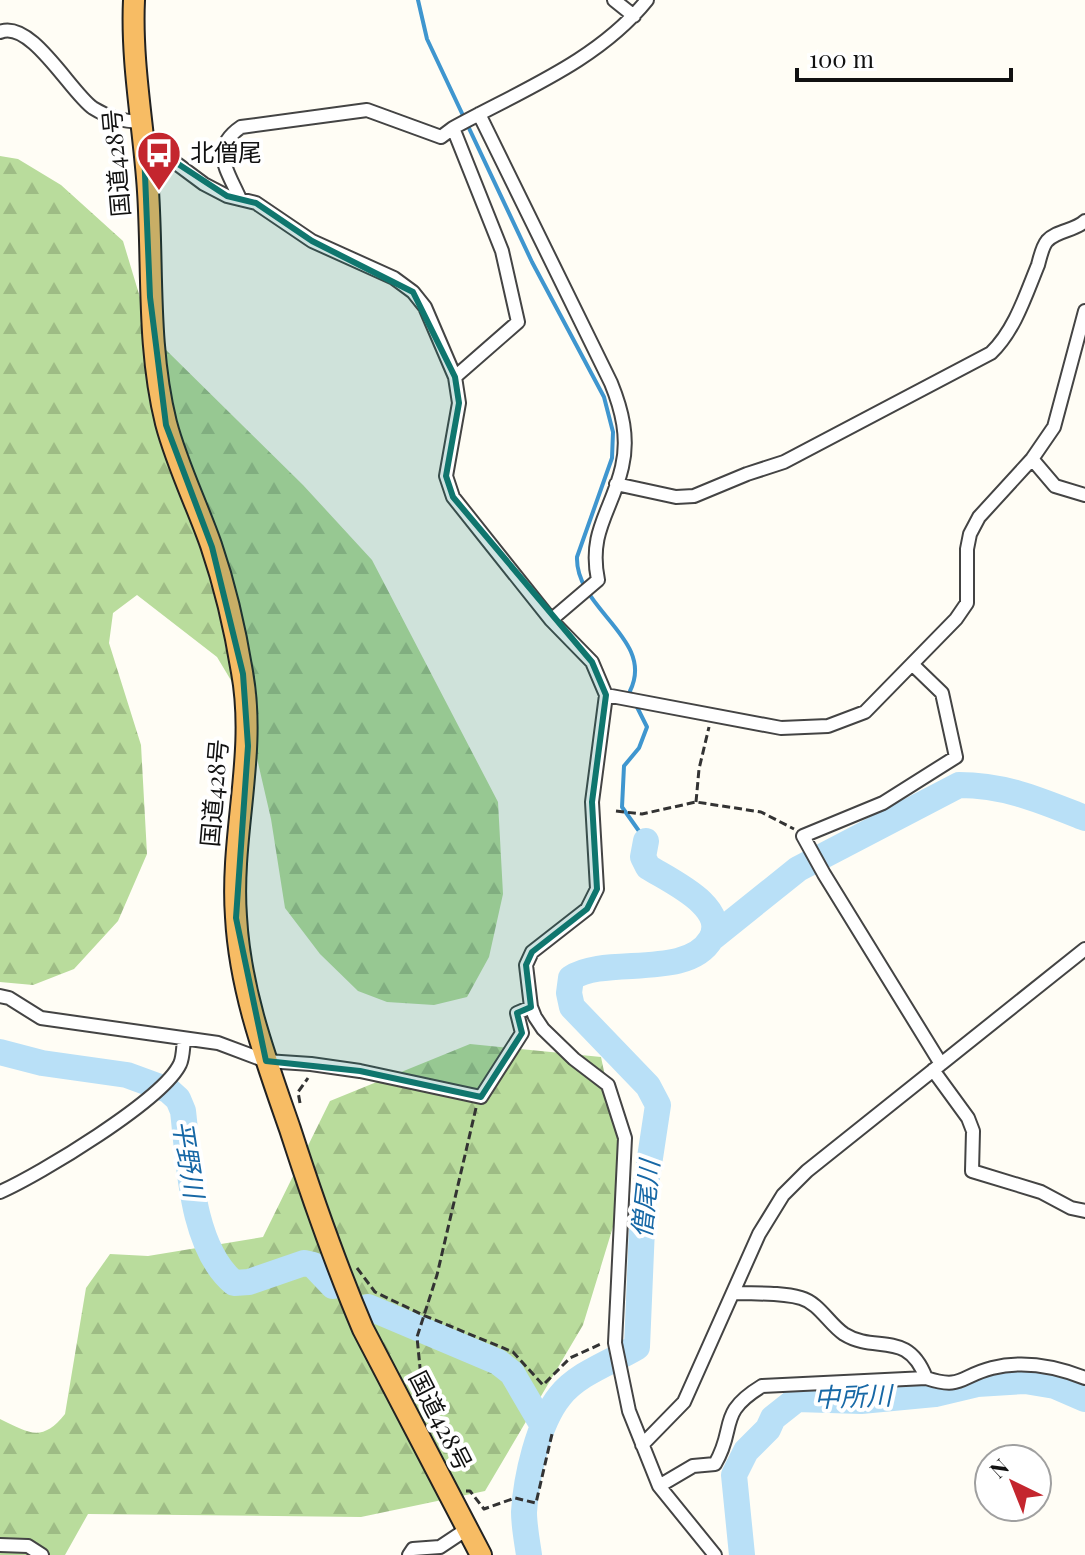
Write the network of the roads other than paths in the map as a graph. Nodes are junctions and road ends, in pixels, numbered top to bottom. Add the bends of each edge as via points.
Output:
1 (134, 0) edge
2 (614, 0) edge
3 (647, 0) edge
4 (634, 16) junction
5 (0, 32) edge
6 (479, 114) junction
7 (141, 122) junction
8 (453, 128) junction
9 (144, 150) junction
10 (240, 199) junction
11 (1085, 221) edge
12 (1085, 311) edge
13 (455, 377) junction
14 (1032, 459) junction
15 (616, 484) junction
16 (1085, 495) edge
17 (551, 620) junction
18 (912, 664) junction
19 (606, 695) junction
20 (1085, 949) edge
21 (0, 996) edge
22 (531, 1007) junction
23 (184, 1040) junction
24 (266, 1061) junction
25 (937, 1067) junction
26 (0, 1192) edge
27 (1085, 1211) edge
28 (733, 1293) junction
29 (926, 1378) junction
30 (1085, 1378) edge
31 (642, 1445) junction
32 (659, 1486) junction
33 (465, 1526) junction
34 (0, 1545) edge
35 (42, 1555) edge
36 (409, 1555) edge
37 (481, 1555) edge
38 (715, 1555) edge

1 - 7 highway, 国道428号
2 - 4 street
3 - 4 street
4 - 6 street via 585,56
5 - 7 street via 15,31 42,51 91,107 120,121
6 - 8 street
6 - 15 street via 620,407 625,433
7 - 9 highway, 国道428号
8 - 10 street via 441,137 367,110 241,127 222,146
8 - 13 street via 502,251 518,322
9 - 10 street via 169,158 204,184
9 - 24 highway, 国道428号 via 150,297 166,425 212,547 243,674 248,746 236,850 236,918 246,991
10 - 13 street via 256,203 312,241 413,292 425,307
11 - 15 street via 1047,242 1021,308 991,353 784,462 694,496
12 - 14 street via 1054,427
13 - 17 street via 459,403 446,476 453,497
14 - 16 street via 1055,486
14 - 18 street via 970,534 967,603
15 - 17 street via 597,536 598,580
17 - 19 street via 592,662
18 - 19 street via 865,712 828,726 781,728
18 - 25 street via 942,693 956,757 883,803 803,836
19 - 22 street via 592,802 597,889 587,909 532,952 526,965
20 - 25 street
21 - 23 street via 41,1018
22 - 24 street via 517,1013 522,1033 481,1097 329,1067
22 - 31 street via 543,1029 608,1085 625,1138 615,1343
23 - 24 street via 218,1043
23 - 26 street via 181,1064 164,1085 102,1133
24 - 33 highway, 国道428号 via 363,1329
25 - 27 street via 973,1131 972,1171
25 - 28 street via 783,1195
28 - 29 street via 802,1298 848,1336 912,1354
28 - 31 street via 684,1402
29 - 30 street via 948,1385 991,1368 1020,1364 1058,1367
29 - 32 street via 762,1386 728,1417 715,1464 693,1466
31 - 32 street
32 - 38 street
33 - 36 street via 440,1547 413,1549
33 - 37 highway, 国道428号
34 - 35 street via 28,1546

